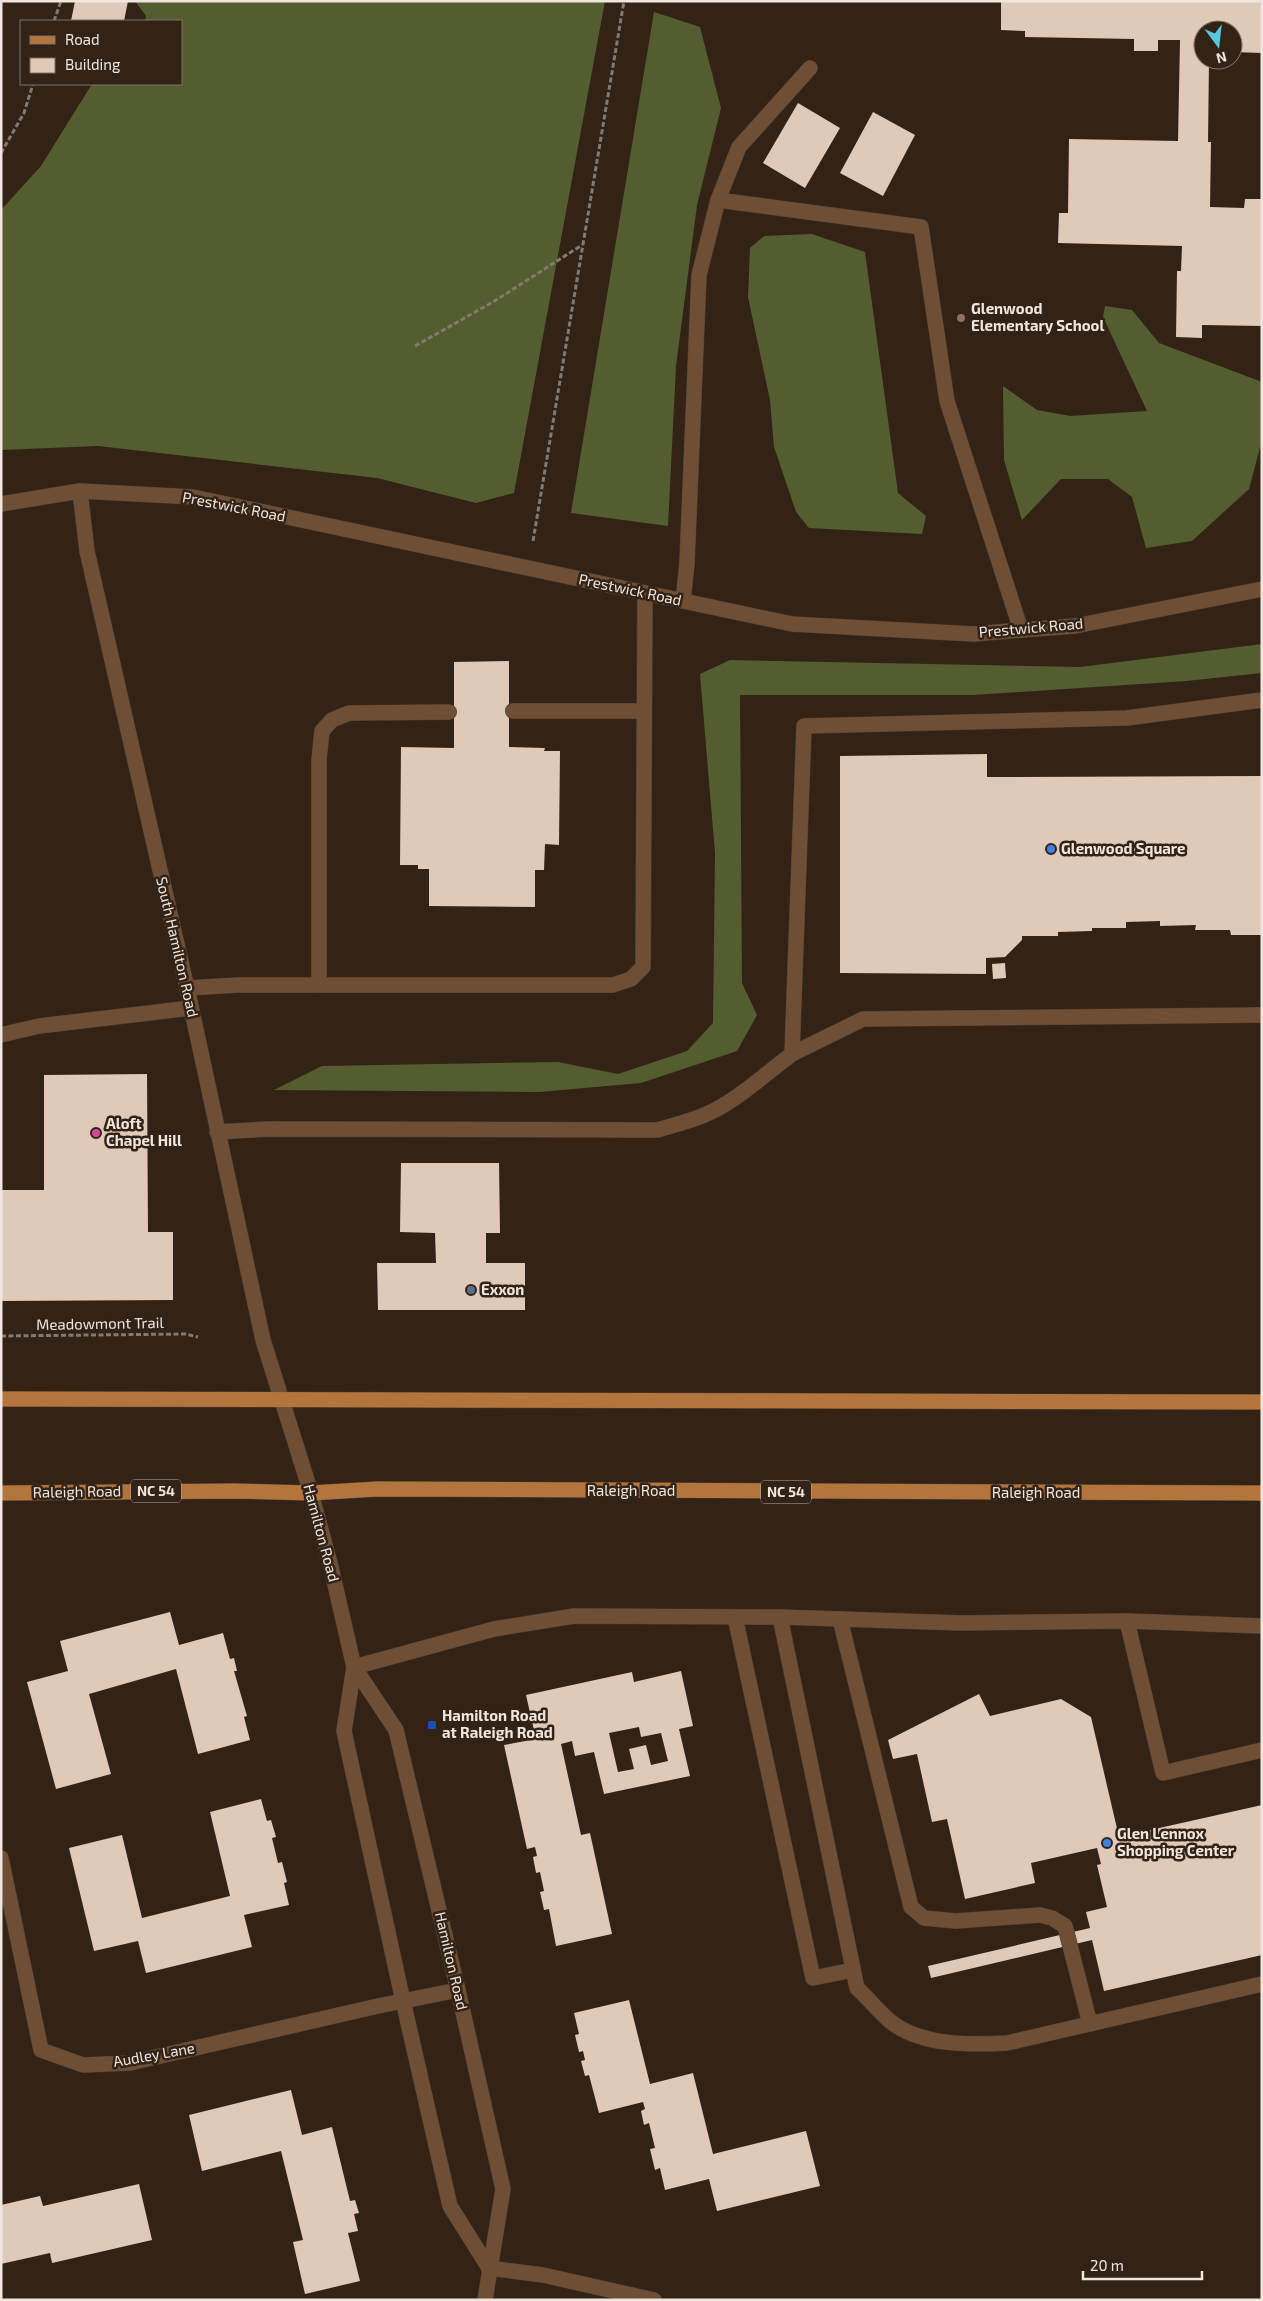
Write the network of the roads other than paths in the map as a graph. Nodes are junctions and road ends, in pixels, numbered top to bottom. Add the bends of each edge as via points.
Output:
1 (810, 68) dead end
2 (718, 200) junction
3 (80, 491) junction
4 (1, 504) edge
5 (1262, 589) edge
6 (645, 593) junction
7 (683, 601) junction
8 (1021, 630) junction
9 (1262, 700) edge
10 (512, 711) dead end
11 (644, 711) junction
12 (449, 712) dead end
13 (320, 985) junction
14 (187, 988) junction
15 (191, 1008) junction
16 (1262, 1015) edge
17 (1, 1035) edge
18 (792, 1054) junction
19 (217, 1132) junction
20 (1, 1399) edge
21 (282, 1401) junction
22 (1262, 1402) edge
23 (1, 1493) edge
24 (311, 1493) junction
25 (1262, 1493) edge
26 (735, 1617) junction
27 (780, 1617) junction
28 (840, 1619) junction
29 (1128, 1621) junction
30 (1262, 1626) edge
31 (354, 1667) junction
32 (1262, 1750) edge
33 (1, 1858) edge
34 (853, 1970) junction
35 (1262, 1984) edge
36 (458, 1990) junction
37 (403, 2001) junction
38 (1090, 2024) junction
39 (489, 2268) junction
40 (485, 2300) edge
41 (654, 2300) edge

1 - 2 street via 739,147
2 - 7 street via 699,275
2 - 8 street via 921,227 947,401
3 - 4 street, Prestwick Road
3 - 6 street, Prestwick Road via 193,497
3 - 14 street, South Hamilton Road via 87,551
5 - 8 street, Prestwick Road via 1075,626
6 - 7 street, Prestwick Road
6 - 11 street
7 - 8 street, Prestwick Road via 792,624 974,634
9 - 18 street via 1128,718 804,726
10 - 11 street
11 - 13 street via 643,967 630,979 613,985
12 - 13 street via 348,713 332,720 322,731 319,760
13 - 14 street
14 - 15 street, South Hamilton Road
15 - 17 street via 39,1026
15 - 19 street, South Hamilton Road
16 - 18 street via 864,1019
18 - 19 street via 711,1112 656,1130 268,1129
19 - 21 street, South Hamilton Road via 263,1340
20 - 21 main road
21 - 22 main road
21 - 24 street, Hamilton Road
23 - 24 main road, Raleigh Road / NC 54
24 - 25 main road, Raleigh Road / NC 54 via 387,1490
24 - 31 street, Hamilton Road
26 - 27 street
26 - 31 street via 574,1616 494,1629
26 - 34 street via 813,1978
27 - 28 street
27 - 34 street
28 - 29 street via 961,1623
28 - 38 street via 911,1907 924,1918 956,1921 1040,1915 1065,1926
29 - 30 street
29 - 32 street via 1162,1773
31 - 36 street, Hamilton Road via 396,1730
31 - 37 street, Hamilton Road via 344,1730
33 - 37 street, Audley Lane via 42,2050 83,2066 130,2063
34 - 38 street via 857,1988 892,2022 928,2040 975,2045 1006,2043
35 - 38 street
36 - 37 street, Audley Lane
36 - 39 street, Hamilton Road via 503,2189
37 - 39 street, Hamilton Road via 450,2206
39 - 40 street, Hamilton Road
39 - 41 street via 543,2275

